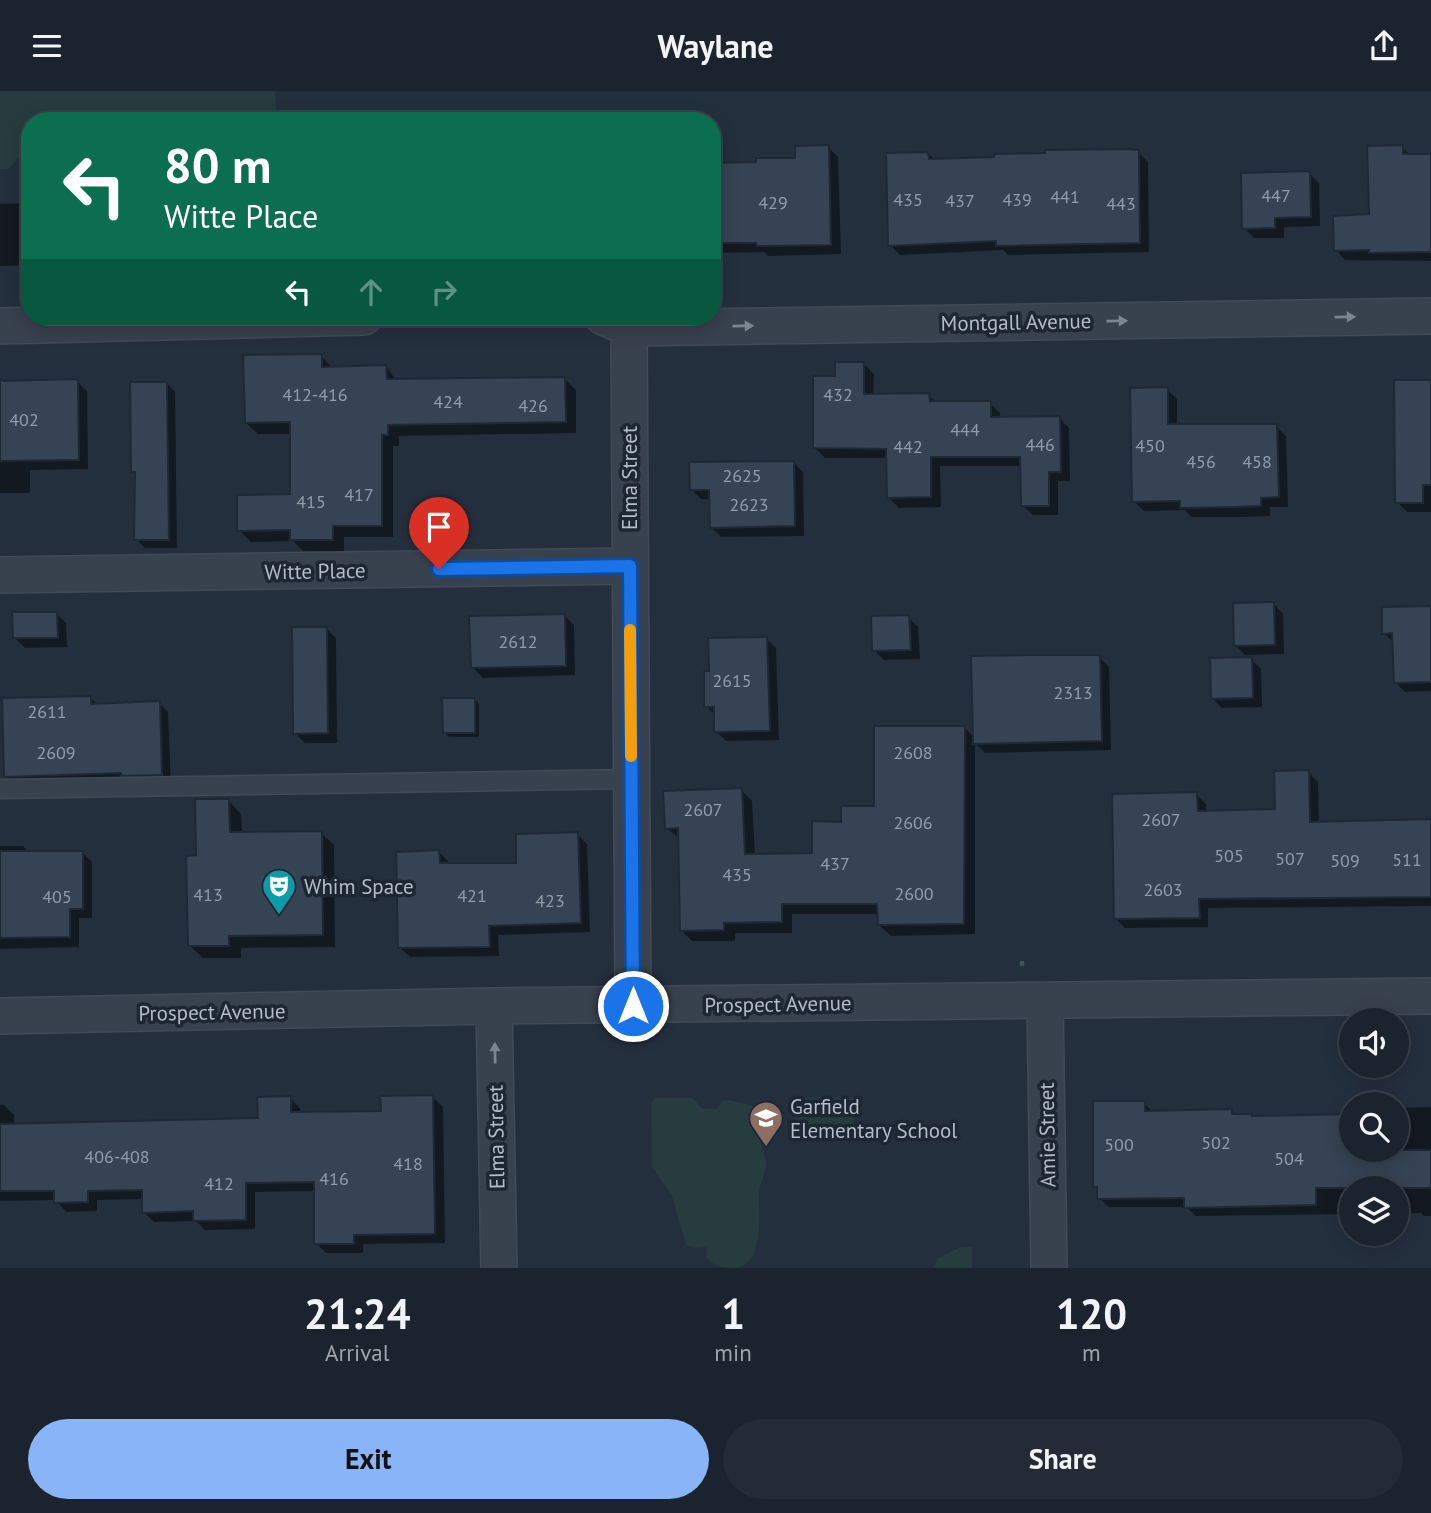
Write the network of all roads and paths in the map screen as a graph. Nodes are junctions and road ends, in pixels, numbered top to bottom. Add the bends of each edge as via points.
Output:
1 (1431, 316) edge
2 (721, 321) edge
3 (21, 325) edge
4 (0, 326) edge
5 (616, 326) edge
6 (630, 566) junction
7 (0, 575) edge
8 (631, 779) junction
9 (0, 789) edge
10 (1431, 996) edge
11 (1045, 1002) junction
12 (494, 1006) junction
13 (633, 1006) junction
14 (0, 1016) edge
15 (499, 1268) edge
16 (1049, 1268) edge

2 -> 1 street, Montgall Avenue
3 - 4 street
5 - 6 street, Elma Street
6 - 7 street, Witte Place
6 - 8 street, Elma Street
8 - 9 lane
8 - 13 street, Elma Street
10 - 11 street, Prospect Avenue
11 - 13 street, Prospect Avenue
11 - 16 street, Amie Street
12 - 13 street, Prospect Avenue
12 - 14 street, Prospect Avenue
15 -> 12 street, Elma Street

